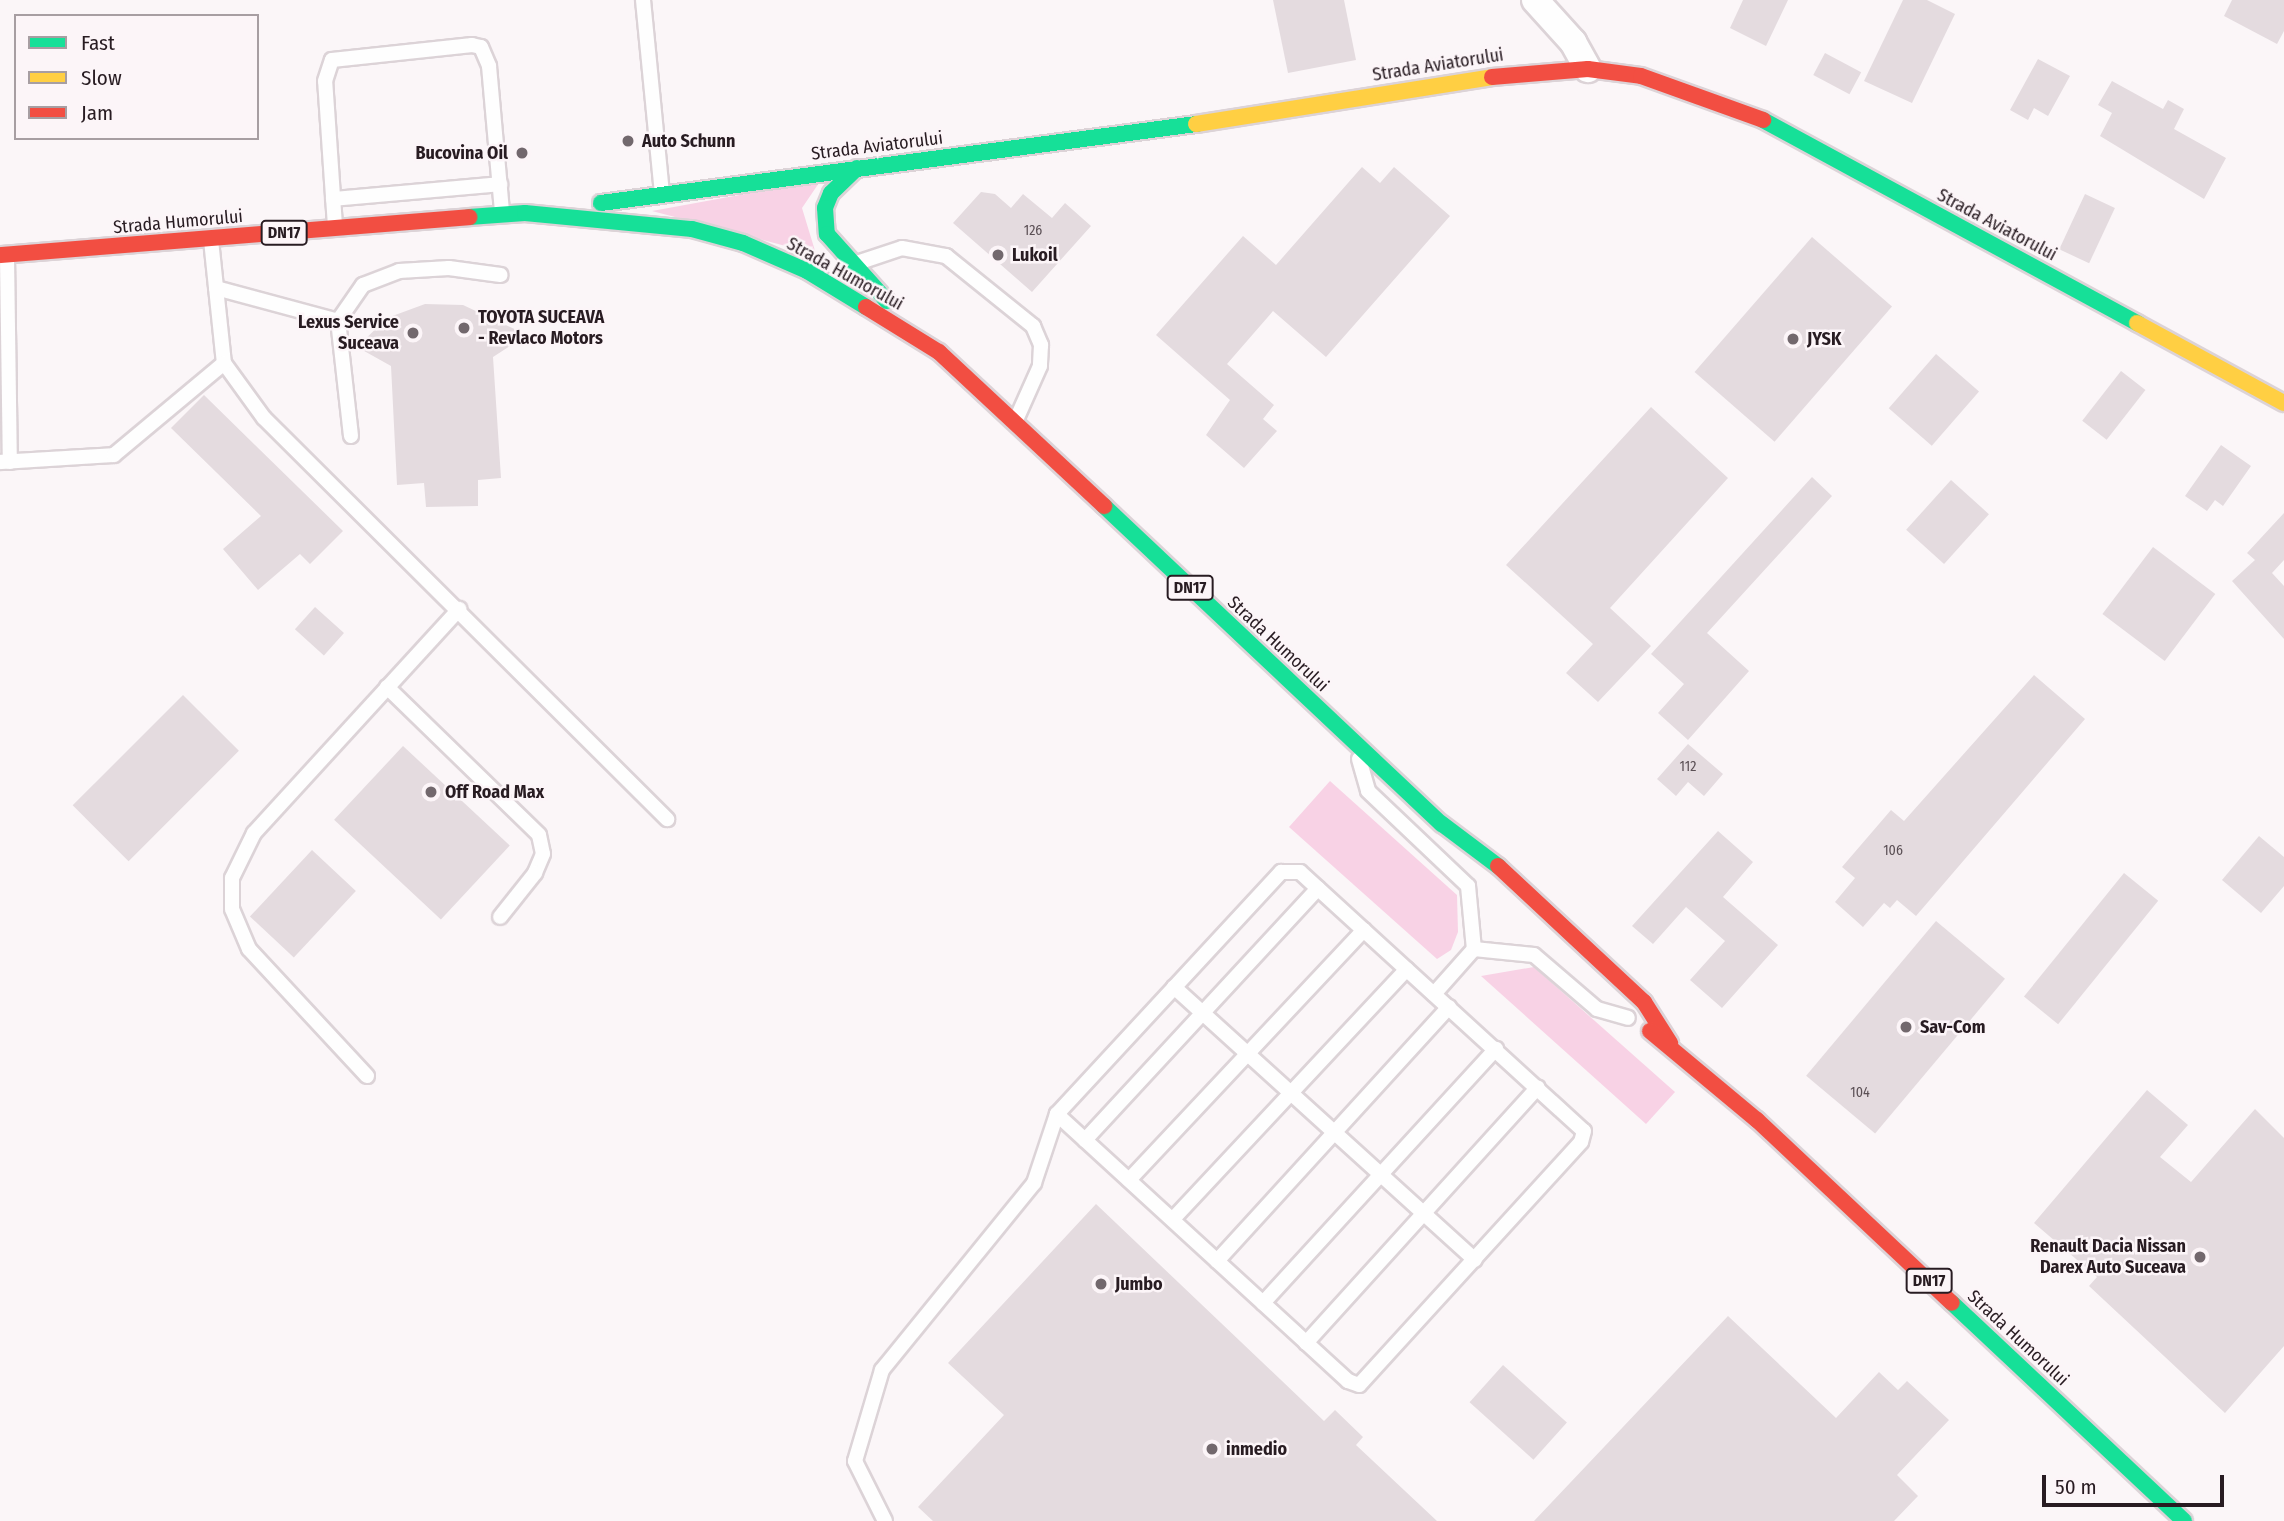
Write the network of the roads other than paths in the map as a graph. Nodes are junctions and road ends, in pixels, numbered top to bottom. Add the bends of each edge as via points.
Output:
1 (643, 0) edge
2 (1535, 0) edge
3 (1588, 69) junction
4 (857, 168) junction
5 (500, 184) junction
6 (662, 194) junction
7 (333, 199) junction
8 (525, 212) junction
9 (502, 214) junction
10 (336, 229) junction
11 (211, 239) junction
12 (3, 255) edge
13 (851, 266) junction
14 (501, 275) dead end
15 (216, 288) junction
16 (338, 321) junction
17 (939, 352) junction
18 (224, 363) junction
19 (2284, 403) edge
20 (1014, 424) junction
21 (351, 436) dead end
22 (5, 462) edge
23 (458, 609) junction
24 (387, 687) junction
25 (1353, 741) junction
26 (667, 819) dead end
27 (1442, 824) junction
28 (1484, 881) dead end
29 (1318, 888) junction
30 (500, 917) dead end
31 (1364, 930) junction
32 (1474, 949) junction
33 (1560, 953) dead end
34 (1407, 970) junction
35 (1174, 987) junction
36 (1433, 994) junction
37 (1449, 1007) junction
38 (1203, 1012) junction
39 (1628, 1018) junction
40 (1670, 1043) junction
41 (1496, 1049) junction
42 (1248, 1053) junction
43 (367, 1076) dead end
44 (1538, 1087) junction
45 (1291, 1094) junction
46 (1057, 1114) junction
47 (1334, 1133) junction
48 (1085, 1140) junction
49 (1380, 1175) junction
50 (1129, 1180) junction
51 (1424, 1214) junction
52 (1173, 1219) junction
53 (1475, 1260) junction
54 (1217, 1261) junction
55 (1263, 1303) junction
56 (1306, 1343) junction
57 (886, 1521) edge
58 (2184, 1521) edge

1 - 6 lane
2 - 3 street via 1573,43
3 - 4 main road, Strada Aviatorului via 1454,80 1172,128
3 - 19 main road, Strada Aviatorului via 1668,83 1746,111
4 - 6 main road, Strada Aviatorului
4 - 13 main road via 831,194 824,220 832,244
5 - 7 lane
5 - 7 lane via 489,66 485,52 472,45 332,60 325,81
5 - 9 lane
6 - 8 main road, Strada Aviatorului
7 - 10 lane
8 - 9 main road, Strada Humorului / DN17
8 - 17 main road, Strada Humorului / DN17 via 643,221 743,243 807,271
9 - 10 main road, Strada Humorului / DN17
10 - 11 main road, Strada Humorului / DN17
11 - 12 main road, Strada Humorului / DN17
11 - 15 lane
12 - 22 lane
13 - 17 main road
13 - 20 lane via 902,248 946,256 1033,326 1041,345 1040,366
14 - 16 lane via 449,268 399,271 363,285
15 - 16 lane
15 - 18 lane
16 - 21 lane
17 - 20 main road, Strada Humorului / DN17
18 - 22 lane via 114,455
18 - 23 lane via 264,418
20 - 25 main road, Strada Humorului / DN17
23 - 24 lane
23 - 26 lane
24 - 30 lane via 539,835 543,854 535,873
24 - 43 lane via 244,846 230,895 235,923 249,949
25 - 27 main road, Strada Humorului / DN17
25 - 32 lane via 1368,791 1468,886
27 - 28 main road, Strada Humorului / DN17 via 1465,863
27 - 40 main road, Strada Humorului / DN17 via 1473,843 1644,1002
29 - 31 lane
29 - 35 lane via 1300,872 1281,872
29 - 38 lane
31 - 34 lane
31 - 42 lane
32 - 36 lane
32 - 39 lane via 1534,955 1597,1009
33 - 39 main road, Strada Humorului / DN17
34 - 36 lane
34 - 45 lane
35 - 38 lane
35 - 46 lane
36 - 37 lane
37 - 41 lane
37 - 47 lane
38 - 42 lane
38 - 48 lane
39 - 40 main road, Strada Humorului / DN17
40 - 58 main road, Strada Humorului / DN17
41 - 44 lane
41 - 49 lane
42 - 45 lane
42 - 50 lane
44 - 51 lane
44 - 53 lane via 1578,1122 1584,1131 1581,1142
45 - 47 lane
45 - 52 lane
46 - 48 lane
46 - 57 lane via 1034,1183 882,1370 855,1461
47 - 49 lane
47 - 54 lane
48 - 50 lane
49 - 51 lane
49 - 55 lane
50 - 52 lane
51 - 53 lane
51 - 56 lane
52 - 54 lane
53 - 56 lane via 1359,1385
54 - 55 lane
55 - 56 lane

